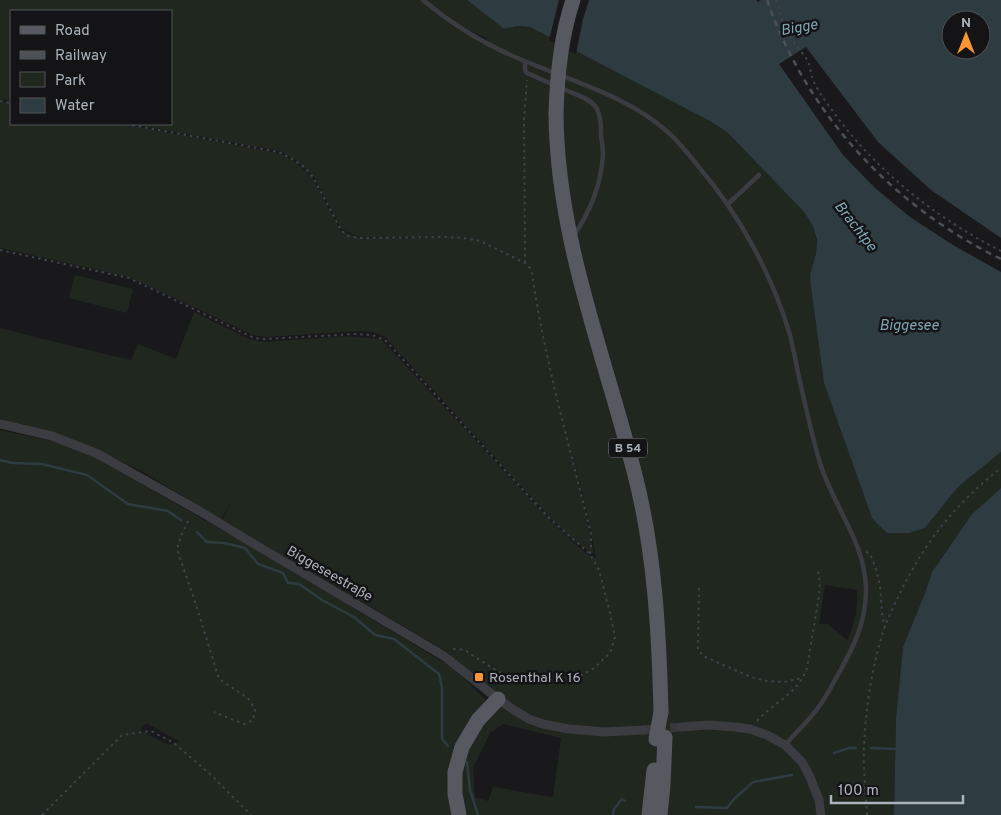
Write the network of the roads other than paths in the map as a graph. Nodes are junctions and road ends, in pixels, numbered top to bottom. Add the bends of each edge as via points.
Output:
1 (423, 0) edge
2 (574, 0) edge
3 (525, 62) junction
4 (759, 175) dead end
5 (728, 204) junction
6 (570, 241) junction
7 (0, 424) edge
8 (498, 699) junction
9 (681, 727) tunnel mouth
10 (655, 735) junction
11 (785, 745) junction
12 (459, 815) edge
13 (649, 815) edge
14 (660, 815) edge
15 (821, 815) edge

1 - 3 lane via 458,27
2 - 6 main road, B 54, bridge via 564,34 556,114 560,183
3 - 5 lane via 579,82 652,119 690,155
3 - 6 lane via 527,73 587,100 598,112 602,155 597,188 583,223
4 - 5 lane
5 - 11 lane via 748,237 777,300 790,336 820,464 859,551 864,571 863,617 851,652 819,707
6 - 10 main road, B 54, bridge via 622,423 643,511 660,660 660,712
7 - 8 street, Biggeseestraße via 52,436 98,454 444,656
8 - 10 street, Biggeseestraße via 543,724 568,729
8 - 12 main road via 478,720 462,747 455,772
9 - 11 street via 708,725 750,729
10 - 13 main road, B 54
10 - 14 main road, B 54 via 663,785
11 - 15 street via 802,762 810,777

